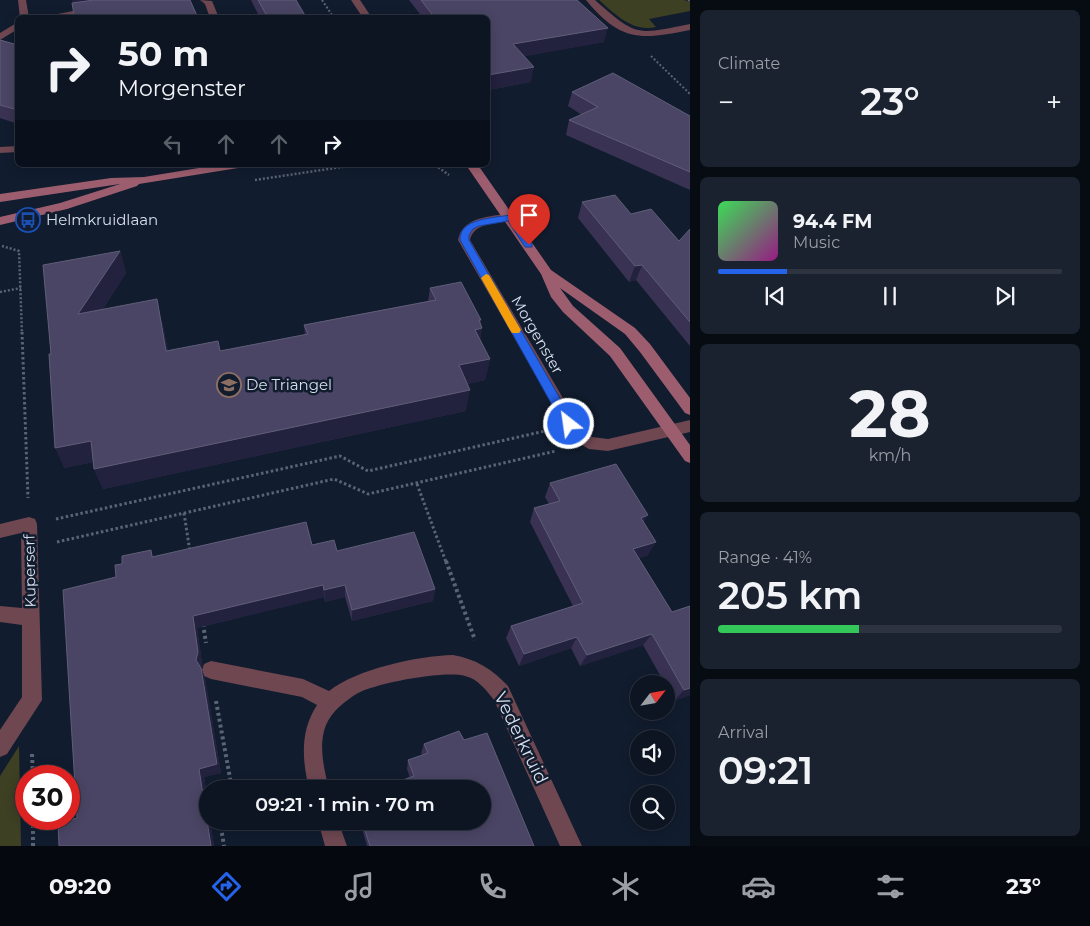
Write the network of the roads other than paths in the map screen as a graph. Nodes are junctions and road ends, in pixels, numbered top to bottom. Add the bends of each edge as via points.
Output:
1 (22, 0) edge
2 (204, 0) edge
3 (355, 0) edge
4 (590, 0) edge
5 (108, 8) edge
6 (24, 15) edge
7 (61, 15) edge
8 (214, 15) edge
9 (366, 15) edge
10 (15, 27) edge
11 (690, 27) edge
12 (0, 36) edge
13 (15, 149) edge
14 (0, 150) edge
15 (225, 167) edge
16 (473, 167) edge
17 (144, 180) junction
18 (0, 198) edge
19 (510, 218) junction
20 (0, 221) edge
21 (547, 273) junction
22 (690, 409) edge
23 (690, 426) edge
24 (670, 429) junction
25 (690, 456) edge
26 (0, 531) edge
27 (0, 614) edge
28 (31, 618) junction
29 (211, 670) dead end
30 (330, 704) junction
31 (0, 747) edge
32 (317, 780) edge
33 (331, 830) edge
34 (336, 846) edge
35 (571, 846) edge

1 - 6 street
2 - 8 street
3 - 9 street
4 - 11 street via 632,33
5 - 7 street
10 - 12 street
13 - 14 street
15 - 17 street
16 - 19 street
17 - 18 street via 111,181
17 - 20 street via 73,204
19 - 21 street
19 - 24 street, Morgenster via 470,227 464,240 578,436 588,443 608,445
21 - 22 street via 630,331
21 - 24 street via 556,294 616,352
23 - 24 street
24 - 25 street
26 - 28 street, Kuperserf via 29,524
27 - 28 street, Kuperserf
28 - 31 street, Kuperserf via 32,700
29 - 30 street via 303,688
30 - 32 street, Vederkruid via 323,712 312,742
30 - 35 street, Vederkruid via 353,686 430,664 454,664 486,676 508,705
33 - 34 street

